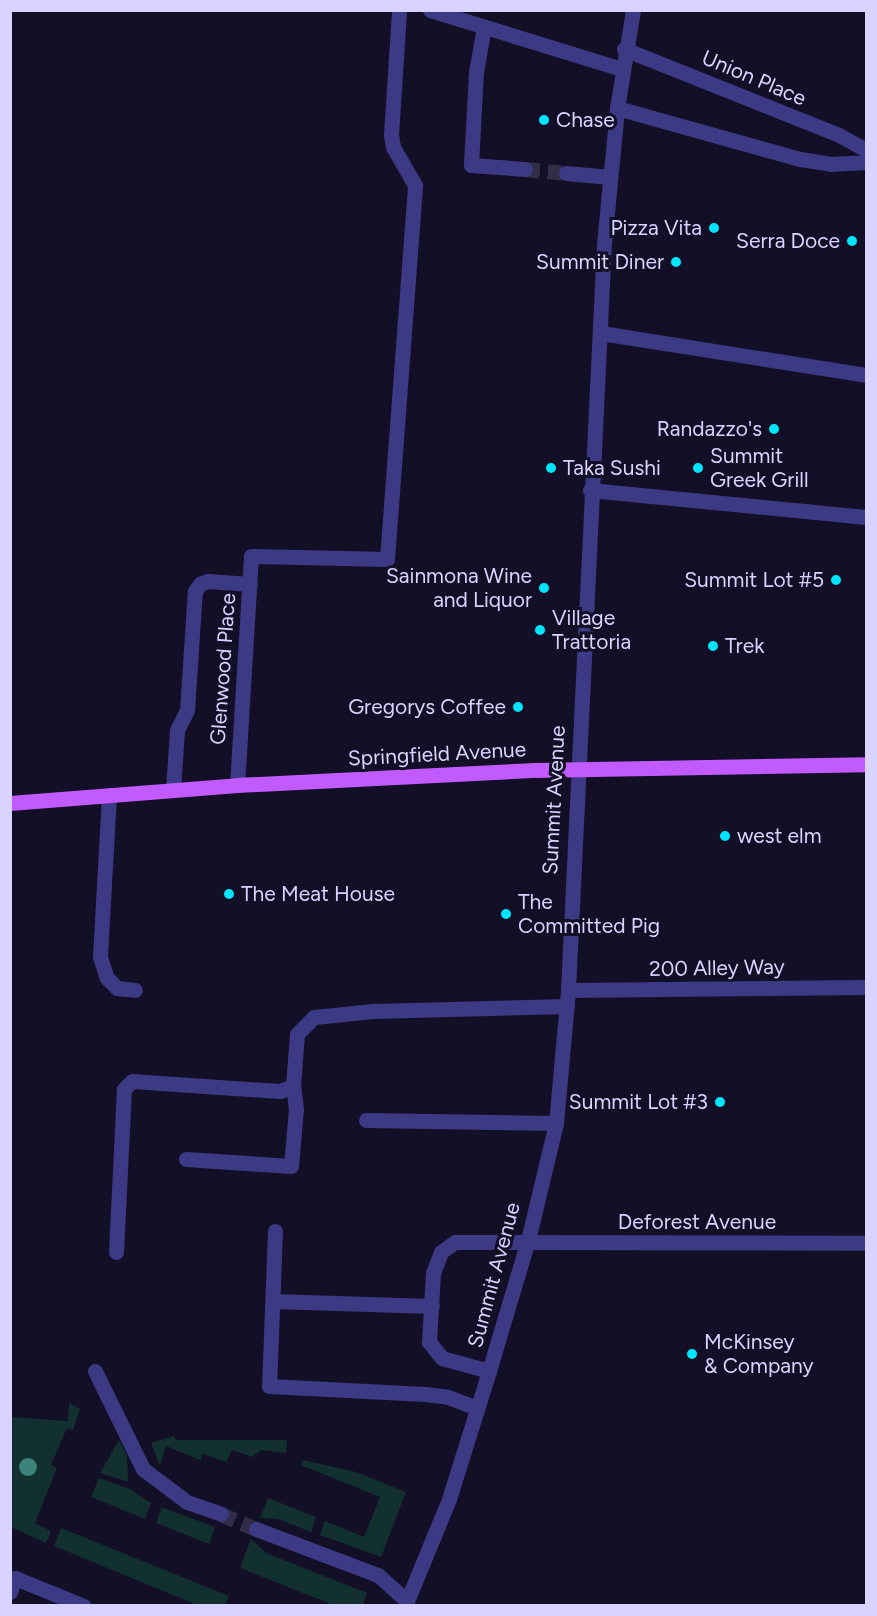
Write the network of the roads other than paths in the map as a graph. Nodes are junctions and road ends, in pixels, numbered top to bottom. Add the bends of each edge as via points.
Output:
1 (399, 10) edge
2 (430, 10) edge
3 (633, 10) edge
4 (456, 14) edge
5 (484, 27) junction
6 (624, 48) junction
7 (622, 69) junction
8 (616, 108) junction
9 (867, 150) edge
10 (867, 162) edge
11 (525, 169) tunnel mouth
12 (566, 173) tunnel mouth
13 (610, 177) junction
14 (601, 333) junction
15 (867, 375) edge
16 (590, 490) junction
17 (867, 517) edge
18 (250, 584) junction
19 (867, 764) edge
20 (577, 769) junction
21 (237, 785) junction
22 (173, 790) junction
23 (109, 795) junction
24 (10, 803) edge
25 (867, 987) edge
26 (135, 990) dead end
27 (567, 998) junction
28 (293, 1086) junction
29 (366, 1119) dead end
30 (556, 1123) junction
31 (186, 1159) dead end
32 (275, 1231) dead end
33 (528, 1240) junction
34 (867, 1243) edge
35 (116, 1252) dead end
36 (273, 1301) junction
37 (432, 1306) junction
38 (95, 1371) dead end
39 (489, 1371) junction
40 (477, 1408) junction
41 (221, 1514) tunnel mouth
42 (256, 1529) tunnel mouth
43 (10, 1592) edge
44 (406, 1603) edge
45 (84, 1605) edge

1 - 18 street, Glenwood Place via 391,135 393,147 415,185 387,559 251,556
2 - 4 street
3 - 6 street, Summit Avenue
4 - 5 street
5 - 7 street
5 - 11 street via 476,72 471,165
6 - 7 street, Summit Avenue
6 - 9 street, Union Place
7 - 8 street, Summit Avenue
8 - 10 street via 800,159 830,164
8 - 13 street, Summit Avenue
12 - 13 street
13 - 14 street, Summit Avenue
14 - 15 street
14 - 16 street, Summit Avenue
16 - 17 street
16 - 20 street, Summit Avenue
18 - 21 street, Glenwood Place
18 - 22 street via 208,581 195,591
19 - 20 main road, Springfield Avenue
20 - 21 main road, Springfield Avenue
20 - 27 street, Summit Avenue
21 - 22 main road, Springfield Avenue
22 - 23 main road, Springfield Avenue
23 - 24 main road, Springfield Avenue
23 - 26 street via 100,957 107,978 117,988
25 - 27 street, 200 Alley Way
27 - 28 street, 200 Alley Way via 314,1017 297,1034
27 - 30 street, Summit Avenue
28 - 31 street, 200 Alley Way via 296,1109 291,1166
28 - 35 street via 280,1091 132,1081 124,1089
29 - 30 street
30 - 33 street, Summit Avenue
32 - 36 street
33 - 34 street, Deforest Avenue
33 - 37 street, Deforest Avenue via 455,1242 441,1252 433,1273
33 - 39 street, Summit Avenue
36 - 37 street
36 - 40 street via 269,1386 425,1394
37 - 39 street, Deforest Avenue via 429,1342 442,1358
38 - 41 street via 142,1469 187,1502
39 - 40 street, Summit Avenue
40 - 44 street, Summit Avenue via 449,1499
42 - 44 street via 378,1575
43 - 45 street via 15,1578

